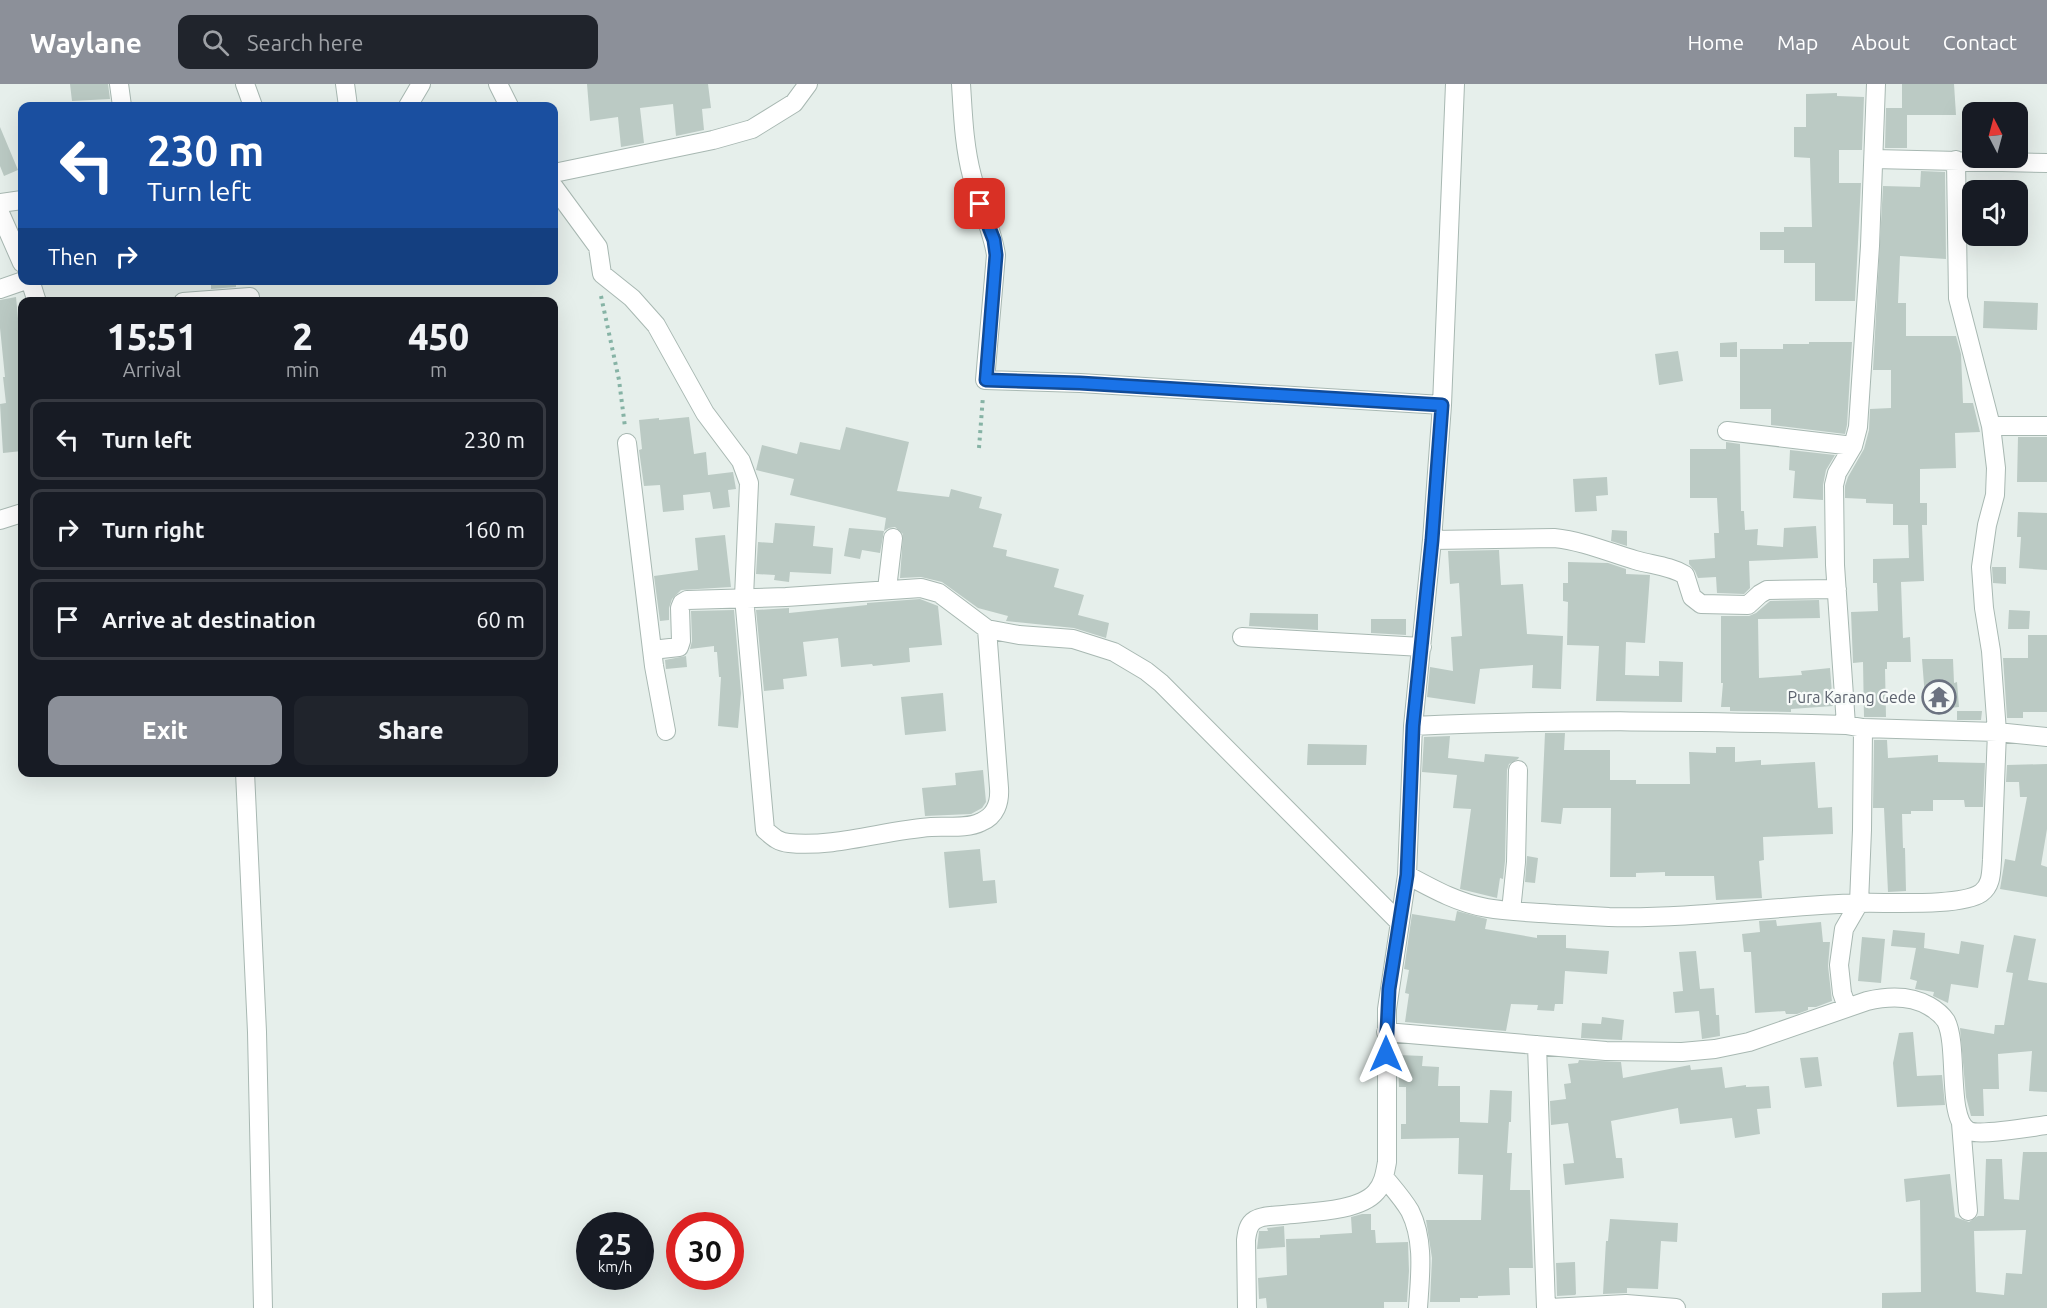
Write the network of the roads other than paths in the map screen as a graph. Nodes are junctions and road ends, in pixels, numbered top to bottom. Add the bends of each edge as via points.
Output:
1 (119, 84) edge
2 (244, 84) edge
3 (345, 84) edge
4 (421, 84) edge
5 (498, 84) edge
6 (808, 84) edge
7 (961, 84) edge
8 (1455, 84) edge
9 (1876, 84) edge
10 (121, 102) edge
11 (251, 102) edge
12 (347, 102) edge
13 (410, 102) edge
14 (507, 102) edge
15 (1874, 159) junction
16 (1956, 160) junction
17 (2047, 163) edge
18 (558, 172) edge
19 (558, 192) edge
20 (18, 201) edge
21 (0, 203) edge
22 (0, 213) edge
23 (18, 254) edge
24 (18, 283) edge
25 (0, 289) edge
26 (1442, 405) junction
27 (1990, 426) junction
28 (2047, 426) edge
29 (1727, 431) dead end
30 (627, 443) road end
31 (1853, 446) junction
32 (18, 514) edge
33 (0, 520) edge
34 (893, 538) dead end
35 (1432, 540) junction
36 (887, 589) junction
37 (1837, 589) junction
38 (744, 597) junction
39 (987, 629) junction
40 (1242, 637) dead end
41 (1422, 647) junction
42 (652, 650) junction
43 (1413, 726) junction
44 (1855, 727) junction
45 (666, 732) dead end
46 (1997, 732) junction
47 (2047, 737) edge
48 (1518, 770) dead end
49 (245, 777) edge
50 (1407, 878) junction
51 (1859, 903) junction
52 (1510, 911) junction
53 (1401, 916) junction
54 (1847, 1007) junction
55 (1386, 1032) junction
56 (1537, 1045) junction
57 (1961, 1123) junction
58 (2047, 1125) edge
59 (1384, 1177) junction
60 (1968, 1211) dead end
61 (263, 1308) edge
62 (1247, 1308) edge
63 (1418, 1308) edge
64 (1548, 1308) edge
65 (1676, 1308) edge

1 - 10 street
2 - 11 street
3 - 12 street
4 - 13 street
5 - 14 street
6 - 18 street via 794,103 752,129
7 - 26 street via 967,154 996,255 986,380
8 - 26 street
9 - 15 street
15 - 16 street
15 - 31 street via 1858,426
16 - 17 street
16 - 27 street via 1958,298
19 - 38 street via 598,247 602,270 656,325 705,413 741,461 749,483
20 - 21 street
22 - 23 street
24 - 25 street
26 - 35 street
27 - 28 street
27 - 46 street via 1995,486 1981,567
29 - 31 street
30 - 42 street
31 - 37 street via 1834,485
32 - 33 street
34 - 36 street
35 - 37 street via 1572,540 1678,571 1685,575 1692,597 1701,604 1748,605 1767,590
35 - 41 street
36 - 38 street
36 - 39 street via 939,592
37 - 44 street
38 - 39 street via 765,830 776,840 789,843 973,825 993,813 999,801 999,788
38 - 42 street via 683,602 679,647
39 - 53 street via 1073,639 1114,652 1146,671
40 - 41 street
41 - 43 street
42 - 45 street
43 - 44 street via 1516,721 1689,721
43 - 50 street
44 - 46 street
44 - 51 street via 1862,830
46 - 47 street
46 - 51 street via 1987,887 1978,895 1956,900
48 - 52 street via 1516,861
49 - 61 street via 257,1032
50 - 52 street via 1474,906
50 - 53 street
51 - 52 street via 1611,917
51 - 54 street via 1844,929 1839,965
53 - 55 street
54 - 56 street via 1749,1042 1715,1048 1641,1053
54 - 57 street via 1899,997 1914,999 1940,1013 1950,1032 1956,1114
55 - 56 street
55 - 59 street via 1388,1143
56 - 64 street
57 - 58 street via 1971,1132 1982,1133
57 - 60 street
59 - 62 street via 1378,1190 1363,1202 1263,1217 1252,1223 1246,1240
59 - 63 street via 1416,1226 1421,1265
64 - 65 street via 1626,1304

